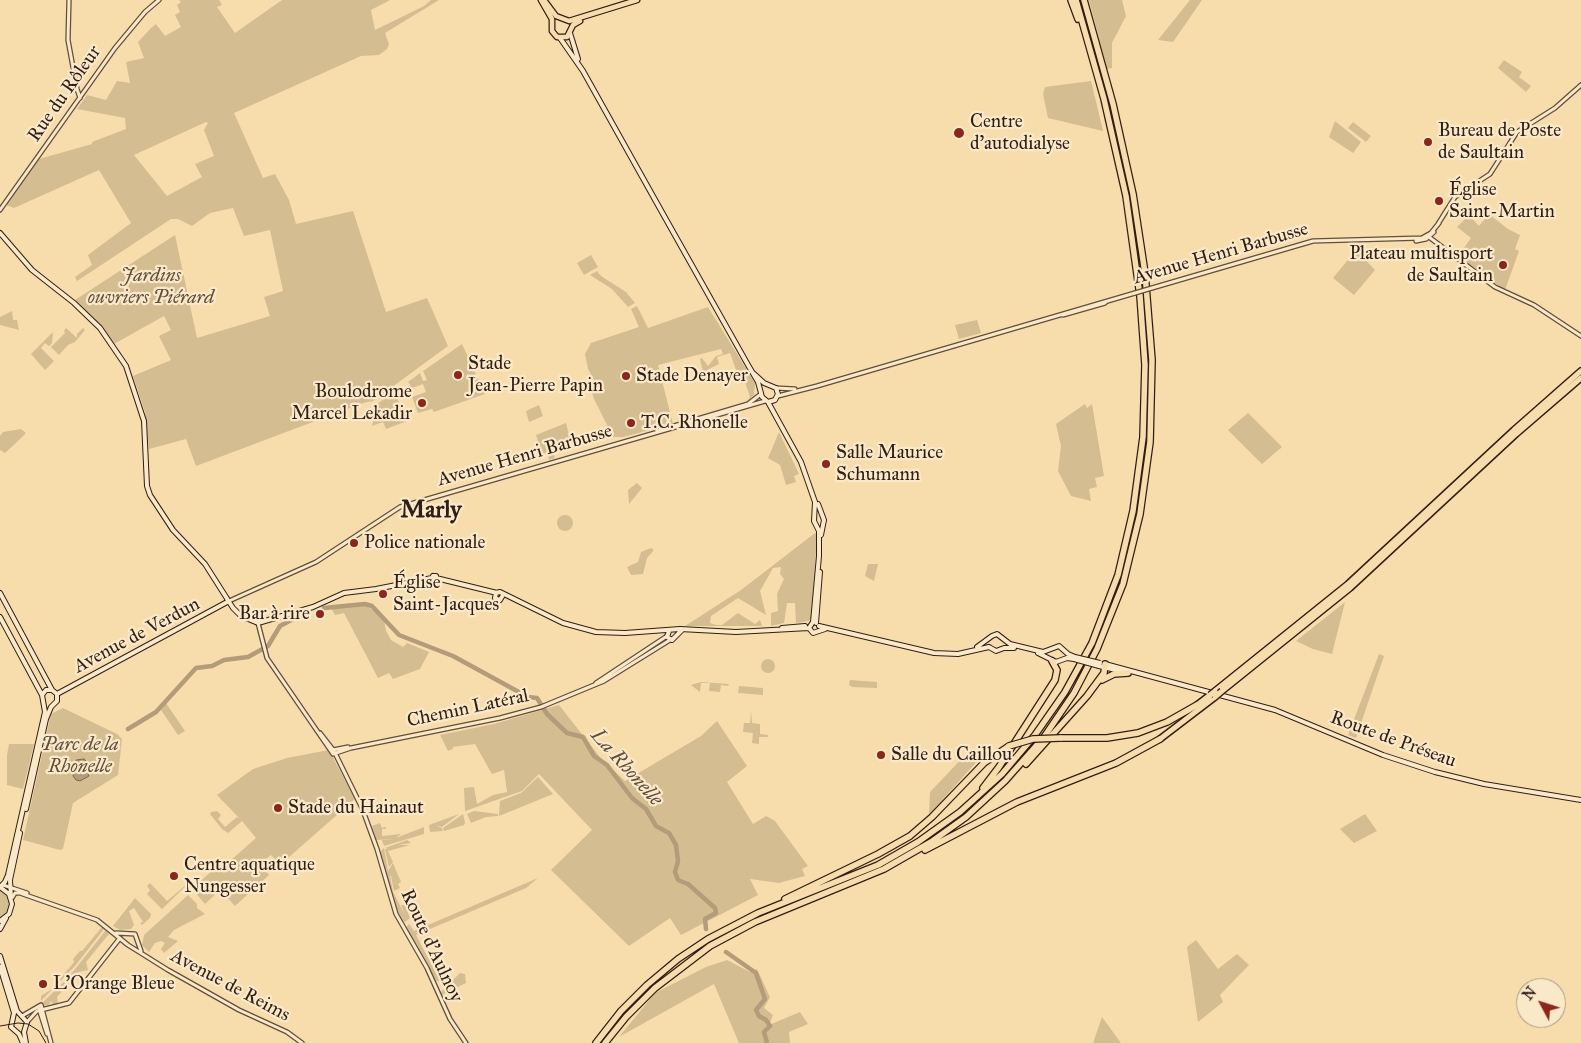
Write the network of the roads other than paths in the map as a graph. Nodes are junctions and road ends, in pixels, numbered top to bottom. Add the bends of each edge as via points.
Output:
1 (69, 0) edge
2 (159, 0) edge
3 (542, 0) edge
4 (636, 0) edge
5 (1070, 0) edge
6 (1076, 0) edge
7 (1086, 0) edge
8 (596, 14) junction
9 (564, 20) junction
10 (552, 25) junction
11 (570, 31) junction
12 (560, 38) junction
13 (583, 70) junction
14 (1096, 70) junction
15 (1581, 85) edge
16 (81, 98) junction
17 (0, 210) edge
18 (0, 233) edge
19 (1427, 237) junction
20 (1581, 334) edge
21 (1581, 372) edge
22 (754, 374) junction
23 (852, 375) junction
24 (1581, 378) edge
25 (768, 385) junction
26 (776, 388) junction
27 (761, 392) junction
28 (776, 397) junction
29 (767, 401) junction
30 (644, 436) junction
31 (815, 516) junction
32 (822, 516) junction
33 (823, 524) junction
34 (816, 525) junction
35 (0, 593) edge
36 (496, 594) junction
37 (503, 597) junction
38 (229, 601) junction
39 (0, 617) edge
40 (258, 623) junction
41 (814, 626) junction
42 (684, 629) junction
43 (658, 630) junction
44 (671, 631) junction
45 (676, 635) junction
46 (668, 637) junction
47 (988, 640) junction
48 (1004, 641) junction
49 (989, 647) junction
50 (1002, 648) junction
51 (1051, 649) junction
52 (1065, 652) junction
53 (948, 653) junction
54 (1075, 658) junction
55 (1051, 659) junction
56 (1064, 660) junction
57 (1102, 665) junction
58 (1128, 673) junction
59 (1138, 674) junction
60 (52, 690) junction
61 (42, 694) junction
62 (57, 694) junction
63 (1213, 694) junction
64 (1087, 696) junction
65 (44, 704) junction
66 (52, 705) junction
67 (1197, 705) joint
68 (1160, 739) joint
69 (333, 752) junction
70 (987, 799) junction
71 (1581, 800) edge
72 (944, 824) junction
73 (884, 869) junction
74 (823, 884) junction
75 (1, 886) edge
76 (9, 886) junction
77 (36, 897) junction
78 (11, 898) junction
79 (8, 915) junction
80 (0, 921) edge
81 (101, 922) junction
82 (0, 929) edge
83 (127, 934) junction
84 (120, 938) junction
85 (125, 942) junction
86 (138, 942) junction
87 (131, 946) junction
88 (145, 955) junction
89 (0, 956) edge
90 (0, 967) edge
91 (40, 1007) junction
92 (21, 1016) junction
93 (13, 1018) junction
94 (27, 1022) junction
95 (24, 1030) junction
96 (18, 1032) junction
97 (50, 1041) edge
98 (25, 1043) edge
99 (302, 1043) edge
100 (466, 1043) edge
101 (596, 1043) edge
102 (605, 1043) edge

1 - 16 street via 68,40
2 - 16 street, Rue du Rôleur via 116,47
3 - 9 main road via 554,15
3 - 10 main road
4 - 8 main road
5 - 14 highway
6 - 14 highway
7 - 70 highway via 1132,188 1148,295 1152,395 1145,484 1127,569 1093,658 1046,733
8 - 9 main road
8 - 11 main road via 577,22
9 - 10 main road
9 - 11 main road
10 - 12 main road via 553,34
11 - 12 main road via 566,37
11 - 13 main road via 572,46
12 - 13 main road
13 - 22 main road
14 - 72 highway via 1126,196 1141,306 1144,413 1132,516 1108,605 1065,692 1039,731 1009,766
15 - 19 street via 1555,108 1518,131 1493,171 1456,196
16 - 17 street, Rue du Rôleur
18 - 38 main road via 32,270 100,328 126,366 144,421 150,495 173,530 205,564
19 - 20 street via 1497,288 1534,305
19 - 23 street, Avenue Henri Barbusse, bridge via 1415,241 1313,242
21 - 63 highway via 1348,584
22 - 25 main road
22 - 27 main road
23 - 26 street, Avenue Henri Barbusse via 805,387
23 - 28 street, Avenue Henri Barbusse
24 - 63 highway, bridge via 1354,585 1222,691
25 - 26 main road
25 - 27 main road
26 - 28 main road
27 - 29 main road
27 - 30 street, Avenue Henri Barbusse via 746,404
28 - 29 main road
28 - 32 main road via 777,412 806,467
29 - 30 street, Avenue Henri Barbusse
29 - 31 main road via 804,467 815,499
30 - 38 street, Avenue Henri Barbusse via 400,508 316,562
31 - 32 main road
31 - 34 main road
32 - 33 main road
33 - 34 main road
33 - 41 main road
34 - 41 main road via 819,554
35 - 60 main road
36 - 37 main road
36 - 37 main road via 497,600
36 - 40 main road via 434,578 345,592 316,606
37 - 43 main road via 583,630 625,633
38 - 40 main road via 241,616
38 - 62 main road, Avenue de Verdun
39 - 61 main road
40 - 69 street, Route d'Aulnoy via 268,660
41 - 42 main road via 768,630
41 - 53 main road via 928,652
42 - 44 main road
42 - 45 main road
43 - 44 main road
43 - 46 main road
44 - 45 main road
44 - 46 main road
45 - 46 main road via 674,639
46 - 69 street, Chemin Latéral via 609,678 548,705
47 - 48 main road via 996,634
47 - 49 main road
47 - 53 main road via 970,650
48 - 50 main road
48 - 51 main road via 1041,651
49 - 50 main road via 995,651
49 - 53 main road via 960,654
50 - 55 main road via 1010,647
51 - 52 main road via 1060,646
51 - 55 main road
52 - 54 main road
52 - 56 main road
54 - 56 main road
54 - 57 main road, bridge
55 - 56 main road
55 - 72 highway via 1057,670 1055,680 999,767 980,791
57 - 58 main road
57 - 59 main road
57 - 64 highway via 1104,674
58 - 59 main road
58 - 64 highway via 1106,676
59 - 71 main road, Route de Préseau via 1290,715 1432,772
60 - 61 main road
60 - 62 main road
61 - 65 main road
62 - 66 main road via 57,701
63 - 67 highway
63 - 68 highway
64 - 70 highway via 1031,759
65 - 66 main road
65 - 75 main road via 45,712 16,838 6,879
66 - 76 main road via 45,721
67 - 74 highway, bridge via 1138,733 1102,739 1033,739 1009,746 984,762 914,833
68 - 73 highway via 1120,761 1008,806
69 - 100 street, Route d'Aulnoy via 359,800 375,840 395,912 427,968 447,1014
70 - 73 highway via 935,839
72 - 74 highway via 882,862
73 - 102 highway via 742,929 694,957 647,995
74 - 101 highway via 738,922 700,944 658,975 621,1011
75 - 76 street
75 - 78 main road
76 - 77 street
76 - 78 main road
77 - 78 street via 17,892
77 - 81 street
78 - 79 main road via 12,908
79 - 80 main road
79 - 82 main road
81 - 83 street, Avenue de Reims via 117,933
81 - 84 street, Avenue de Reims
83 - 85 street
83 - 86 street, Avenue de Reims via 136,935
84 - 85 street, Avenue de Reims
84 - 91 street via 70,1002
85 - 87 street, Avenue de Reims
86 - 87 street
86 - 88 street, Avenue de Reims
87 - 88 street, Avenue de Reims
88 - 99 street, Avenue de Reims via 236,1009 287,1032
89 - 92 main road
90 - 93 main road
91 - 92 street
91 - 94 street
91 - 97 street
92 - 93 main road
92 - 94 main road
93 - 96 main road via 11,1027
94 - 95 main road
95 - 96 main road
95 - 98 main road
96 - 98 main road

